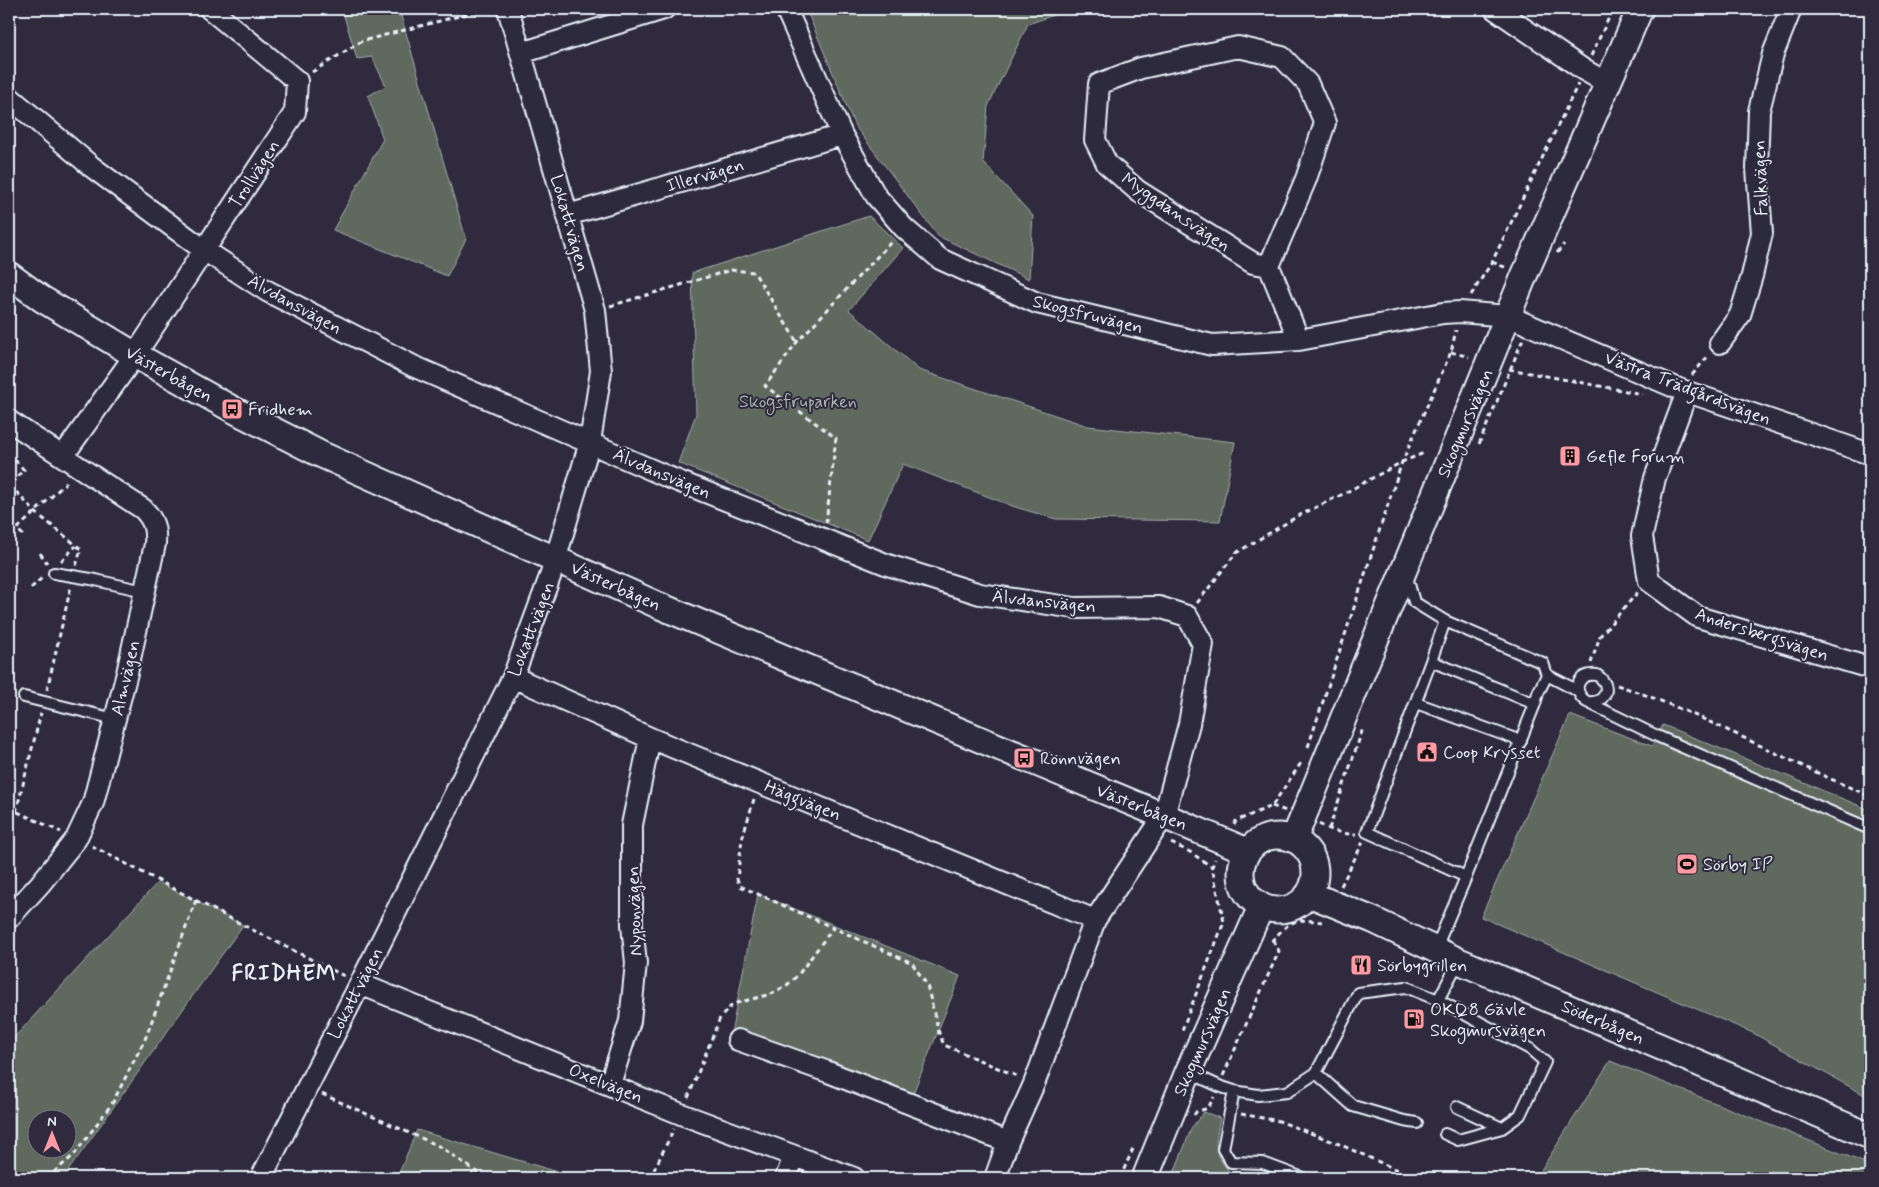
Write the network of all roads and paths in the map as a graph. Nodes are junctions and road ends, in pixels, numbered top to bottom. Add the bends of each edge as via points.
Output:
1 (210, 9) edge
2 (486, 9) edge
3 (508, 9) edge
4 (664, 9) edge
5 (786, 9) edge
6 (1495, 9) edge
7 (1613, 9) edge
8 (1640, 9) edge
9 (1791, 9) edge
10 (521, 52) junction
11 (1584, 70) junction
12 (297, 82) junction
13 (1607, 83) junction
14 (9, 97) edge
15 (842, 135) junction
16 (568, 215) junction
17 (904, 228) junction
18 (1564, 244) dead end
19 (204, 250) junction
20 (1555, 255) dead end
21 (1269, 266) junction
22 (9, 275) edge
23 (596, 310) junction
24 (1460, 312) junction
25 (1519, 320) junction
26 (1300, 340) junction
27 (797, 342) junction
28 (1720, 343) dead end
29 (134, 355) junction
30 (1687, 392) junction
31 (9, 421) edge
32 (590, 442) junction
33 (1477, 450) dead end
34 (9, 453) edge
35 (1424, 453) dead end
36 (1870, 454) edge
37 (64, 456) junction
38 (1402, 462) junction
39 (81, 468) junction
40 (35, 512) junction
41 (23, 535) dead end
42 (824, 540) junction
43 (556, 559) junction
44 (1404, 569) junction
45 (54, 573) dead end
46 (74, 576) junction
47 (1649, 581) junction
48 (144, 591) junction
49 (1187, 616) junction
50 (1445, 621) junction
51 (1431, 661) junction
52 (1870, 668) edge
53 (1547, 674) junction
54 (1592, 674) junction
55 (513, 677) junction
56 (1604, 682) junction
57 (1578, 691) junction
58 (24, 697) dead end
59 (44, 702) junction
60 (1587, 702) junction
61 (1416, 703) junction
62 (1535, 704) junction
63 (115, 719) junction
64 (1366, 720) dead end
65 (650, 738) junction
66 (1521, 741) junction
67 (1307, 750) dead end
68 (1304, 759) dead end
69 (760, 782) junction
70 (1870, 796) edge
71 (1272, 806) dead end
72 (9, 808) edge
73 (16, 812) junction
74 (1164, 816) junction
75 (1870, 829) edge
76 (1367, 832) junction
77 (76, 839) junction
78 (1294, 839) junction
79 (1247, 852) junction
80 (1466, 877) junction
81 (1309, 894) junction
82 (196, 900) junction
83 (1261, 907) junction
84 (9, 918) edge
85 (1095, 920) junction
86 (833, 928) junction
87 (1273, 940) dead end
88 (1435, 950) junction
89 (1459, 961) junction
90 (360, 984) junction
91 (1438, 1000) junction
92 (738, 1040) dead end
93 (1188, 1072) junction
94 (1316, 1073) junction
95 (610, 1084) junction
96 (1034, 1084) junction
97 (1219, 1086) junction
98 (307, 1088) junction
99 (1234, 1091) junction
100 (1457, 1107) dead end
101 (1208, 1108) junction
102 (1229, 1112) junction
103 (681, 1114) junction
104 (1191, 1118) dead end
105 (1416, 1123) dead end
106 (1502, 1128) junction
107 (1445, 1134) dead end
108 (1870, 1136) edge
109 (1008, 1142) junction
110 (794, 1156) junction
111 (47, 1178) edge
112 (261, 1178) edge
113 (485, 1178) edge
114 (650, 1178) edge
115 (786, 1178) edge
116 (854, 1178) edge
117 (995, 1178) edge
118 (1145, 1178) edge
119 (1303, 1178) edge
120 (1415, 1178) edge

1 - 12 street
2 - 12 path via 362,40
3 - 10 street, Lokattvägen
4 - 10 street
5 - 15 street, Skogsfruvägen
6 - 11 street
7 - 11 path
8 - 13 street, Skogmursvägen
9 - 28 street, Falkvägen via 1773,54 1759,111 1757,169 1762,233 1740,315
10 - 16 street, Lokattvägen
11 - 13 street
11 - 24 path via 1492,262
12 - 19 street, Trollvägen via 295,112
13 - 25 street, Skogmursvägen
14 - 19 street, Älvdansvägen via 92,167
15 - 16 street, Illervägen
15 - 17 street, Skogsfruvägen via 876,196
16 - 23 street, Lokattvägen
17 - 26 street, Skogsfruvägen via 940,259 1037,303 1212,345
17 - 27 path
18 - 20 path
19 - 29 street, Trollvägen
19 - 32 street, Älvdansvägen via 267,291 413,366
21 - 21 street, Myggdansvägen via 1253,262 1138,191 1107,164 1095,140 1099,84 1141,68 1238,46 1282,58 1308,84 1325,123 1306,179
21 - 26 street
22 - 29 street, Västerbågen
23 - 27 path via 731,270 754,272
23 - 32 street, Lokattvägen via 601,371
24 - 25 street, Skogsfruvägen
24 - 26 street, Skogsfruvägen
24 - 38 path via 1451,352
25 - 30 street, Västra Trädgårdsvägen
25 - 33 path
25 - 44 street, Skogmursvägen
27 - 42 path via 765,386 836,438
29 - 37 street
29 - 43 street, Västerbågen via 320,454
30 - 36 street, Västra Trädgårdsvägen
30 - 47 street via 1654,478 1642,536
31 - 37 street, Almvägen
32 - 42 street, Älvdansvägen
32 - 43 street, Lokattvägen
34 - 40 path via 24,470 9,484
35 - 38 path
37 - 39 street, Almvägen
38 - 49 path via 1298,516 1236,553
38 - 67 path
39 - 40 path
39 - 48 street, Almvägen via 152,518 156,530 155,544
40 - 41 path via 17,529
40 - 46 path via 81,549
42 - 49 street, Älvdansvägen via 888,565 980,594 1075,608 1159,607
43 - 55 street, Lokattvägen
43 - 74 street, Västerbågen via 660,606
44 - 50 lane via 1414,602
44 - 78 street, Skogmursvägen
45 - 46 lane
46 - 48 lane
46 - 59 path
47 - 52 street, Andersbergsvägen via 1698,617
47 - 54 path via 1600,636 1591,659
48 - 63 street, Almvägen
49 - 74 street via 1203,644 1189,724
50 - 51 lane
50 - 53 lane via 1543,662
51 - 61 lane
51 - 62 lane
53 - 57 lane
53 - 62 lane
54 - 56 lane
54 - 57 lane via 1581,679
55 - 65 street, Häggvägen
55 - 90 street, Lokattvägen
56 - 60 lane via 1606,688 1600,700
56 - 70 path via 1646,694
57 - 60 lane
58 - 59 lane
59 - 63 lane
59 - 73 path
60 - 75 lane
61 - 66 lane
61 - 76 lane
62 - 66 lane
63 - 77 street, Almvägen via 93,803
64 - 76 path via 1329,829 1350,834
65 - 69 street, Häggvägen
65 - 95 street, Nyponvägen via 632,825 632,925 636,963 630,1021
66 - 80 lane
68 - 71 path
69 - 85 street, Häggvägen
69 - 86 path via 747,820 737,879 740,886
72 - 73 path
73 - 77 path
74 - 79 street, Västerbågen
74 - 85 street
76 - 80 lane
77 - 82 path
77 - 84 street, Almvägen
78 - 79 street via 1284,836 1263,838
78 - 81 street via 1312,857 1314,864 1314,883
79 - 83 street via 1241,864 1243,889
80 - 88 lane
81 - 83 street via 1293,908 1282,911
81 - 88 street, Söderbågen
82 - 90 path
82 - 111 path via 146,1038 113,1102 74,1155
83 - 93 street, Skogmursvägen
85 - 96 street
86 - 96 path via 912,963 927,985 944,1045
86 - 103 path via 786,986 733,1004 720,1018
87 - 97 path via 1279,951
88 - 89 street, Söderbågen
89 - 91 lane
89 - 108 street, Söderbågen
90 - 95 street, Oxelvägen
90 - 98 street, Lokattvägen
91 - 94 lane via 1406,987 1358,993
91 - 106 lane via 1530,1049 1545,1062 1520,1116
92 - 109 street
93 - 97 lane
93 - 118 street, Skogmursvägen
94 - 99 lane via 1287,1092 1258,1095
94 - 105 lane via 1353,1106 1407,1117
95 - 103 street, Oxelvägen
96 - 109 street
97 - 99 lane
97 - 101 path
98 - 112 street, Lokattvägen
98 - 113 path via 441,1147
99 - 102 lane
100 - 106 lane
101 - 102 path
101 - 104 path via 1196,1112
102 - 119 lane via 1223,1149 1232,1162 1263,1163
102 - 120 path via 1279,1122 1339,1144
103 - 110 street, Oxelvägen
103 - 114 path
106 - 107 lane via 1458,1140
109 - 117 street
110 - 115 street
110 - 116 street, Oxelvägen

